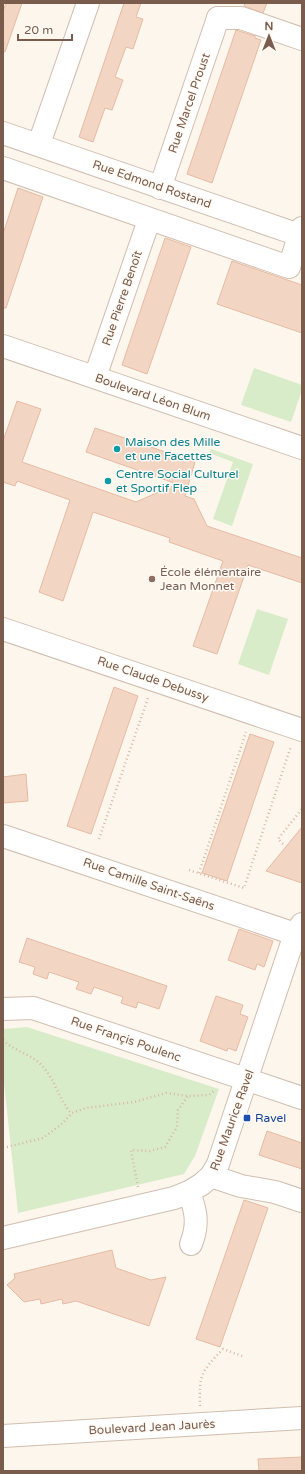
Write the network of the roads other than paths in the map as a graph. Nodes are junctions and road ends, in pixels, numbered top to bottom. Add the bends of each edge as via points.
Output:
1 (88, 3) edge
2 (214, 11) edge
3 (302, 39) edge
4 (7, 134) edge
5 (39, 144) junction
6 (3, 156) edge
7 (3, 168) edge
8 (160, 188) junction
9 (149, 220) junction
10 (301, 233) edge
11 (3, 346) edge
12 (94, 377) junction
13 (302, 448) edge
14 (3, 629) edge
15 (297, 737) edge
16 (3, 836) edge
17 (298, 929) edge
18 (3, 1009) edge
19 (248, 1079) junction
20 (302, 1098) edge
21 (211, 1176) junction
22 (189, 1192) junction
23 (302, 1201) edge
24 (3, 1238) edge
25 (191, 1244) dead end
26 (302, 1418) edge
27 (3, 1436) edge

1 - 5 street
2 - 3 street
2 - 8 street, Rue Marcel Proust
4 - 5 street, Rue Edmond Rostand
4 - 6 street
5 - 8 street, Rue Edmond Rostand
7 - 9 street
8 - 10 street, Rue Edmond Rostand
9 - 10 street via 289,267
9 - 12 street, Rue Pierre Benoît
11 - 12 street, Boulevard Léon Blum
12 - 13 street, Boulevard Léon Blum
14 - 15 street, Rue Claude Debussy
16 - 17 street, Rue Camille Saint-Saëns
17 - 19 street, Rue Maurice Ravel
18 - 19 street, Rue Françis Poulenc via 33,1008
19 - 20 street, Rue Françis Poulenc
19 - 21 street, Rue Maurice Ravel
21 - 22 street, Rue Maurice Ravel
21 - 23 street
22 - 24 street, Rue Maurice Ravel via 141,1206
22 - 25 street via 197,1222
26 - 27 street, Boulevard Jean Jaurès

